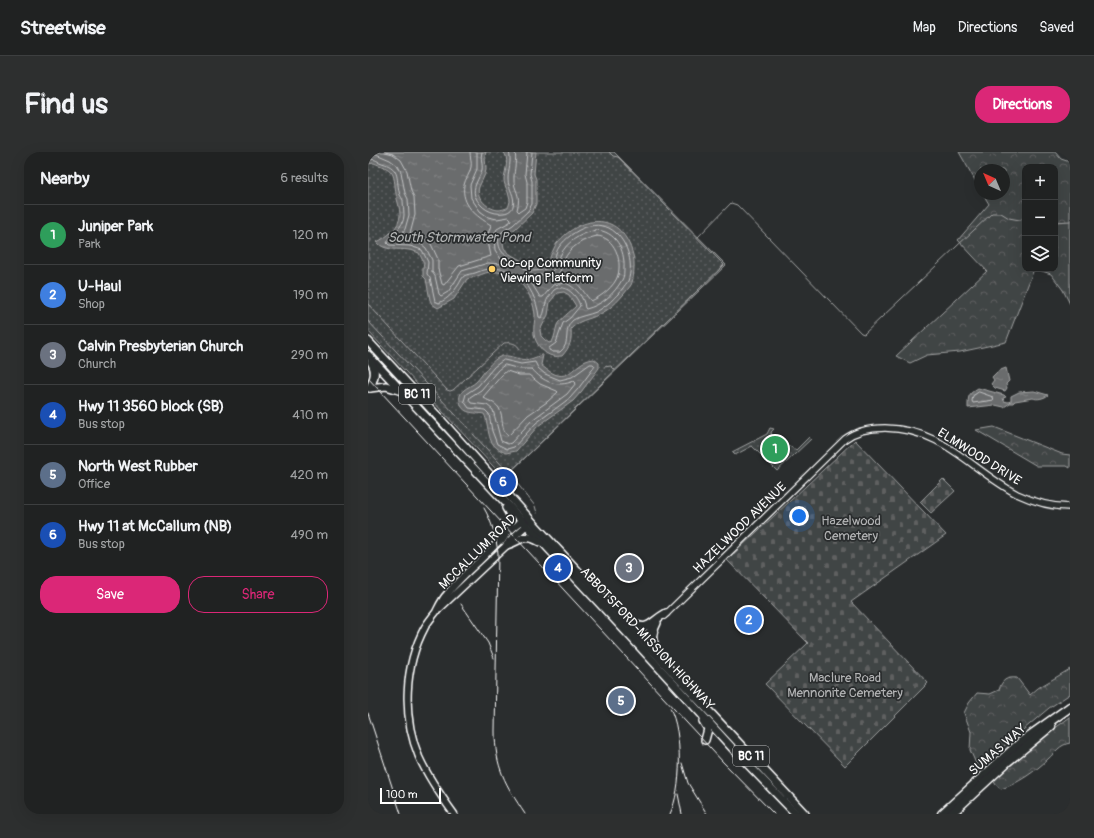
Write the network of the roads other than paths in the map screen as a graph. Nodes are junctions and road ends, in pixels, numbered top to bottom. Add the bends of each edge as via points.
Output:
1 (368, 341) edge
2 (368, 348) edge
3 (368, 355) edge
4 (368, 358) edge
5 (408, 397) junction
6 (854, 433) joint
7 (465, 449) junction
8 (458, 453) junction
9 (1070, 506) edge
10 (526, 521) junction
11 (504, 542) junction
12 (546, 546) junction
13 (666, 613) junction
14 (623, 619) junction
15 (658, 623) junction
16 (631, 637) junction
17 (641, 639) junction
18 (659, 663) junction
19 (1070, 707) edge
20 (1070, 713) edge
21 (735, 751) junction
22 (454, 814) edge
23 (796, 814) edge
24 (805, 814) edge
25 (942, 814) edge
26 (951, 814) edge

1 - 7 highway, ABBOTSFORD-MISSION HIGHWAY / BC 11
2 - 7 highway via 388,372 400,381
3 - 5 highway, ABBOTSFORD-MISSION HIGHWAY / BC 11
4 - 5 highway via 375,370 370,388 390,386
5 - 8 highway, ABBOTSFORD-MISSION HIGHWAY / BC 11
6 - 9 street, ELMWOOD DRIVE via 873,428 894,428 919,433 950,448 1017,493 1041,503
6 - 13 street, HAZELWOOD AVENUE
7 - 10 highway, ABBOTSFORD-MISSION HIGHWAY / BC 11
8 - 10 highway, ABBOTSFORD-MISSION HIGHWAY / BC 11
8 - 11 highway via 511,514
10 - 11 main road, MCCALLUM ROAD via 509,541
10 - 12 highway, ABBOTSFORD-MISSION HIGHWAY / BC 11
10 - 14 highway, ABBOTSFORD-MISSION HIGHWAY / BC 11
11 - 12 highway via 526,537
11 - 22 main road, MCCALLUM ROAD via 451,599 436,611 425,628 413,659 407,692 410,726 419,756 432,782
12 - 16 highway, ABBOTSFORD-MISSION HIGHWAY / BC 11
13 - 14 highway via 646,626 638,626
13 - 15 street, HAZELWOOD AVENUE
14 - 17 highway, ABBOTSFORD-MISSION HIGHWAY / BC 11
15 - 17 street, HAZELWOOD AVENUE
15 - 18 highway via 652,639
16 - 17 highway
16 - 18 highway, ABBOTSFORD-MISSION HIGHWAY / BC 11
17 - 18 highway, ABBOTSFORD-MISSION HIGHWAY / BC 11
18 - 21 highway, ABBOTSFORD-MISSION HIGHWAY / BC 11
18 - 21 highway via 659,672 707,725 705,740 720,738
18 - 24 highway, ABBOTSFORD-MISSION HIGHWAY / BC 11
19 - 25 highway, SUMAS WAY via 1021,742
20 - 26 highway, SUMAS WAY via 1024,747
21 - 23 highway, ABBOTSFORD-MISSION HIGHWAY / BC 11

